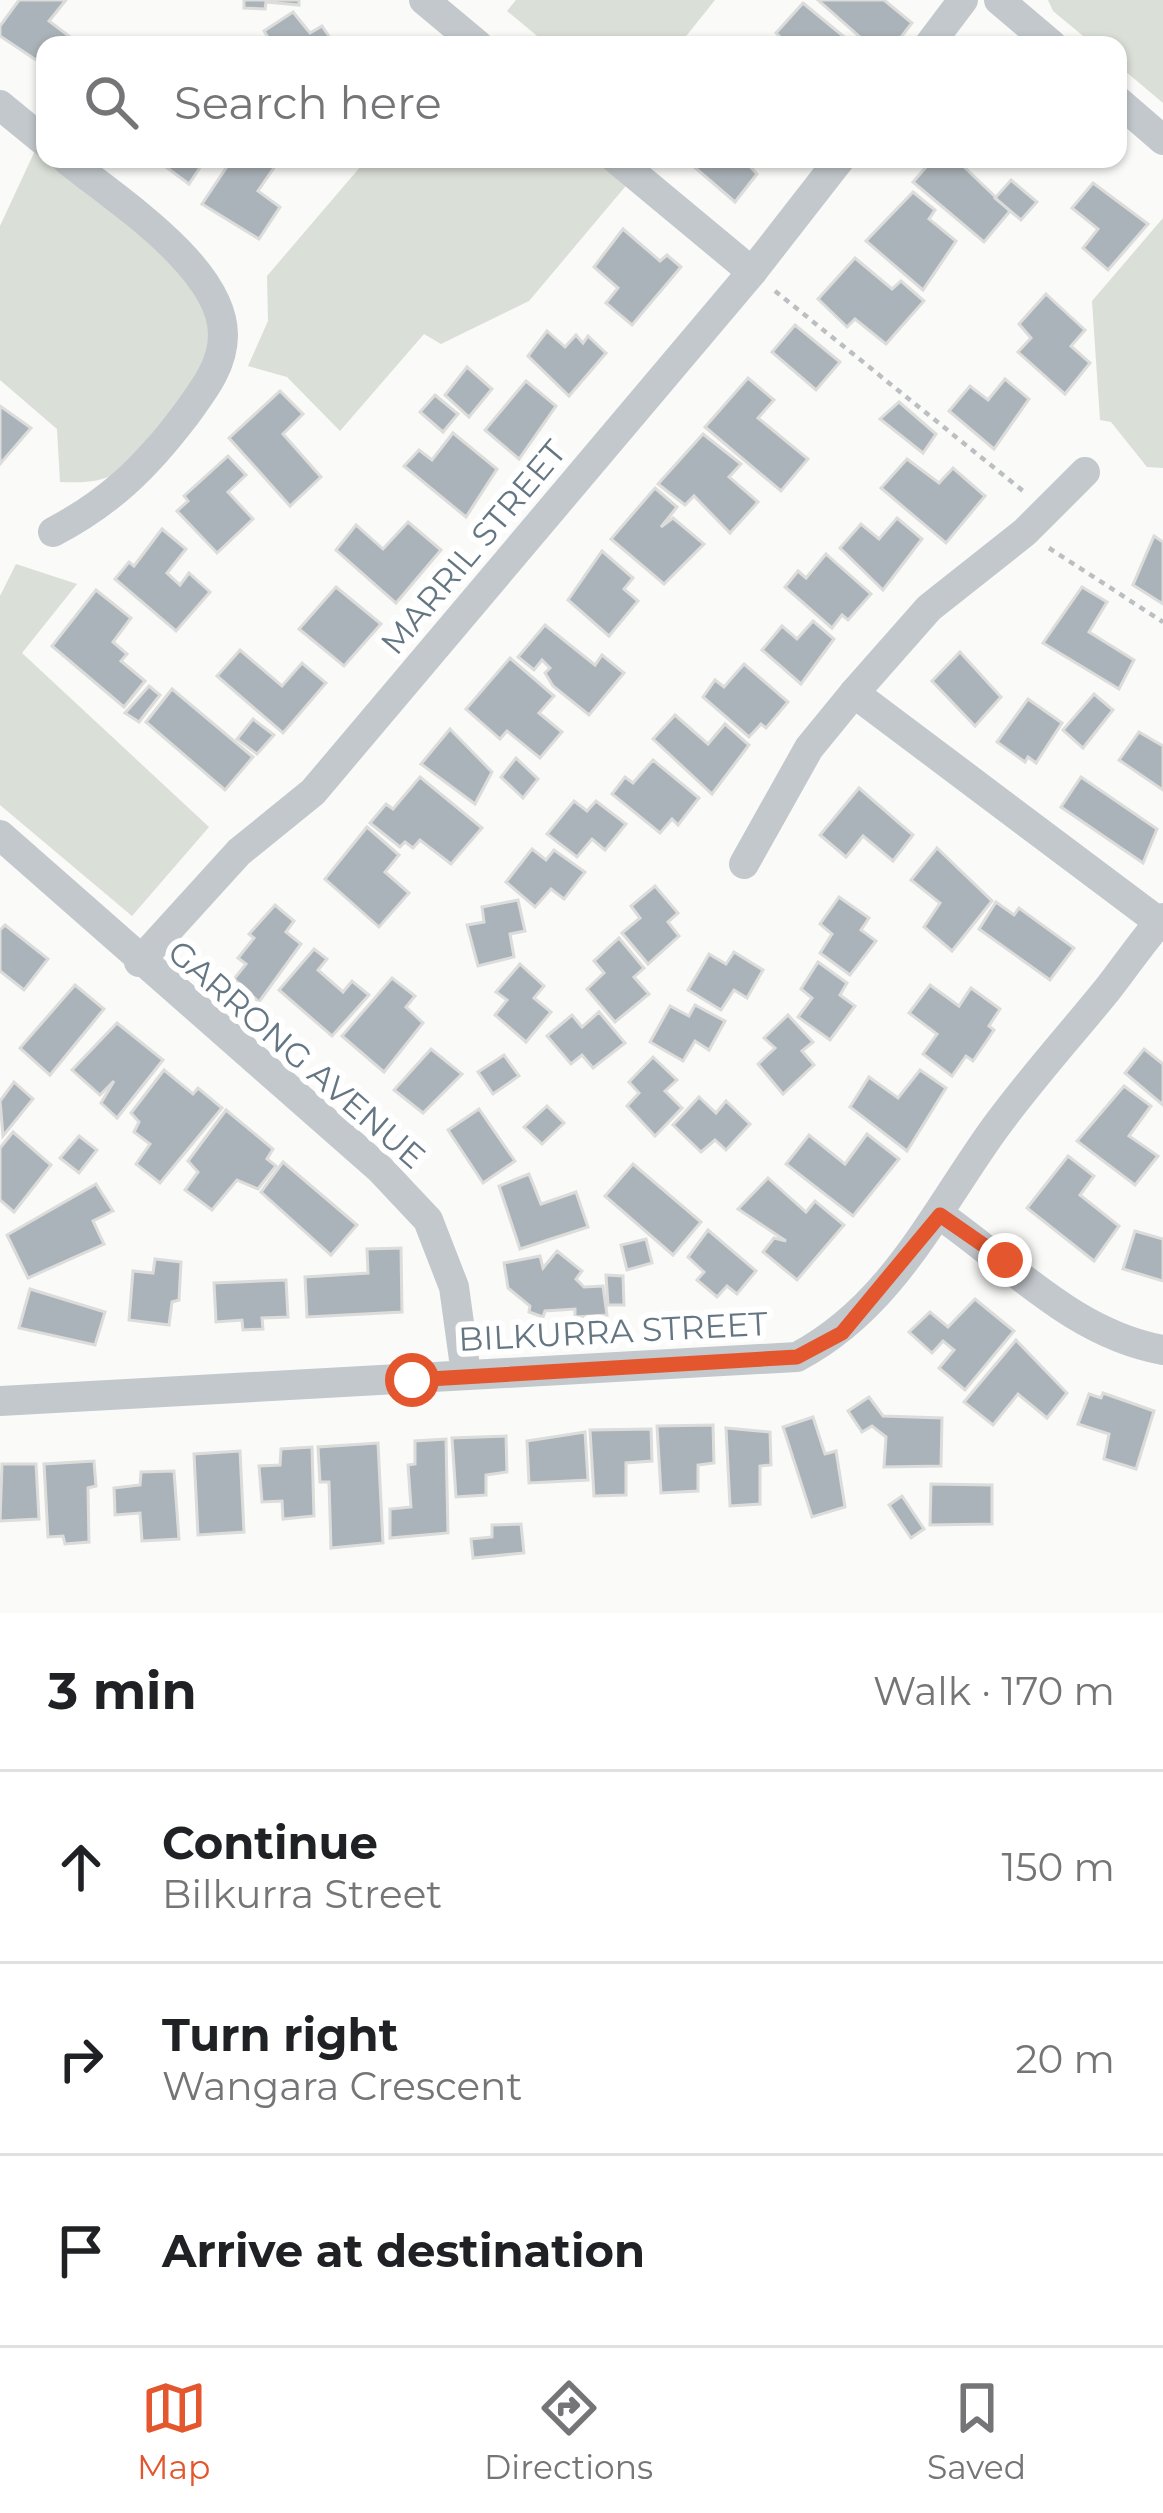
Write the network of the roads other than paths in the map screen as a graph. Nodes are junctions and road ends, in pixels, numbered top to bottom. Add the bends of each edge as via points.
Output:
1 (424, 0) edge
2 (964, 0) edge
3 (999, 0) edge
4 (467, 36) edge
5 (935, 36) edge
6 (1041, 36) edge
7 (0, 105) edge
8 (1127, 109) edge
9 (36, 135) edge
10 (1163, 140) edge
11 (77, 168) edge
12 (627, 168) edge
13 (833, 168) edge
14 (752, 272) junction
15 (1084, 472) dead end
16 (53, 532) dead end
17 (854, 692) junction
18 (0, 836) edge
19 (744, 864) dead end
20 (1161, 920) edge
21 (139, 962) junction
22 (940, 1215) junction
23 (1163, 1350) edge
24 (466, 1374) junction
25 (0, 1401) edge

1 - 4 street
2 - 5 street
3 - 6 street
7 - 9 street
8 - 10 street
11 - 16 street via 183,254 216,304 223,335 214,375 162,446 104,506
12 - 14 street
13 - 14 street, MARRIL STREET
14 - 21 street, MARRIL STREET via 313,792 238,852
15 - 17 street via 929,608
17 - 19 street via 809,748
17 - 20 street
18 - 21 street, GARRONG AVENUE
20 - 22 street, BILKURRA STREET via 1037,1069
21 - 24 street, GARRONG AVENUE via 380,1169 428,1220 454,1287
22 - 23 street via 1066,1313 1122,1342
22 - 24 street, BILKURRA STREET via 842,1333 797,1357
24 - 25 street, BILKURRA STREET

